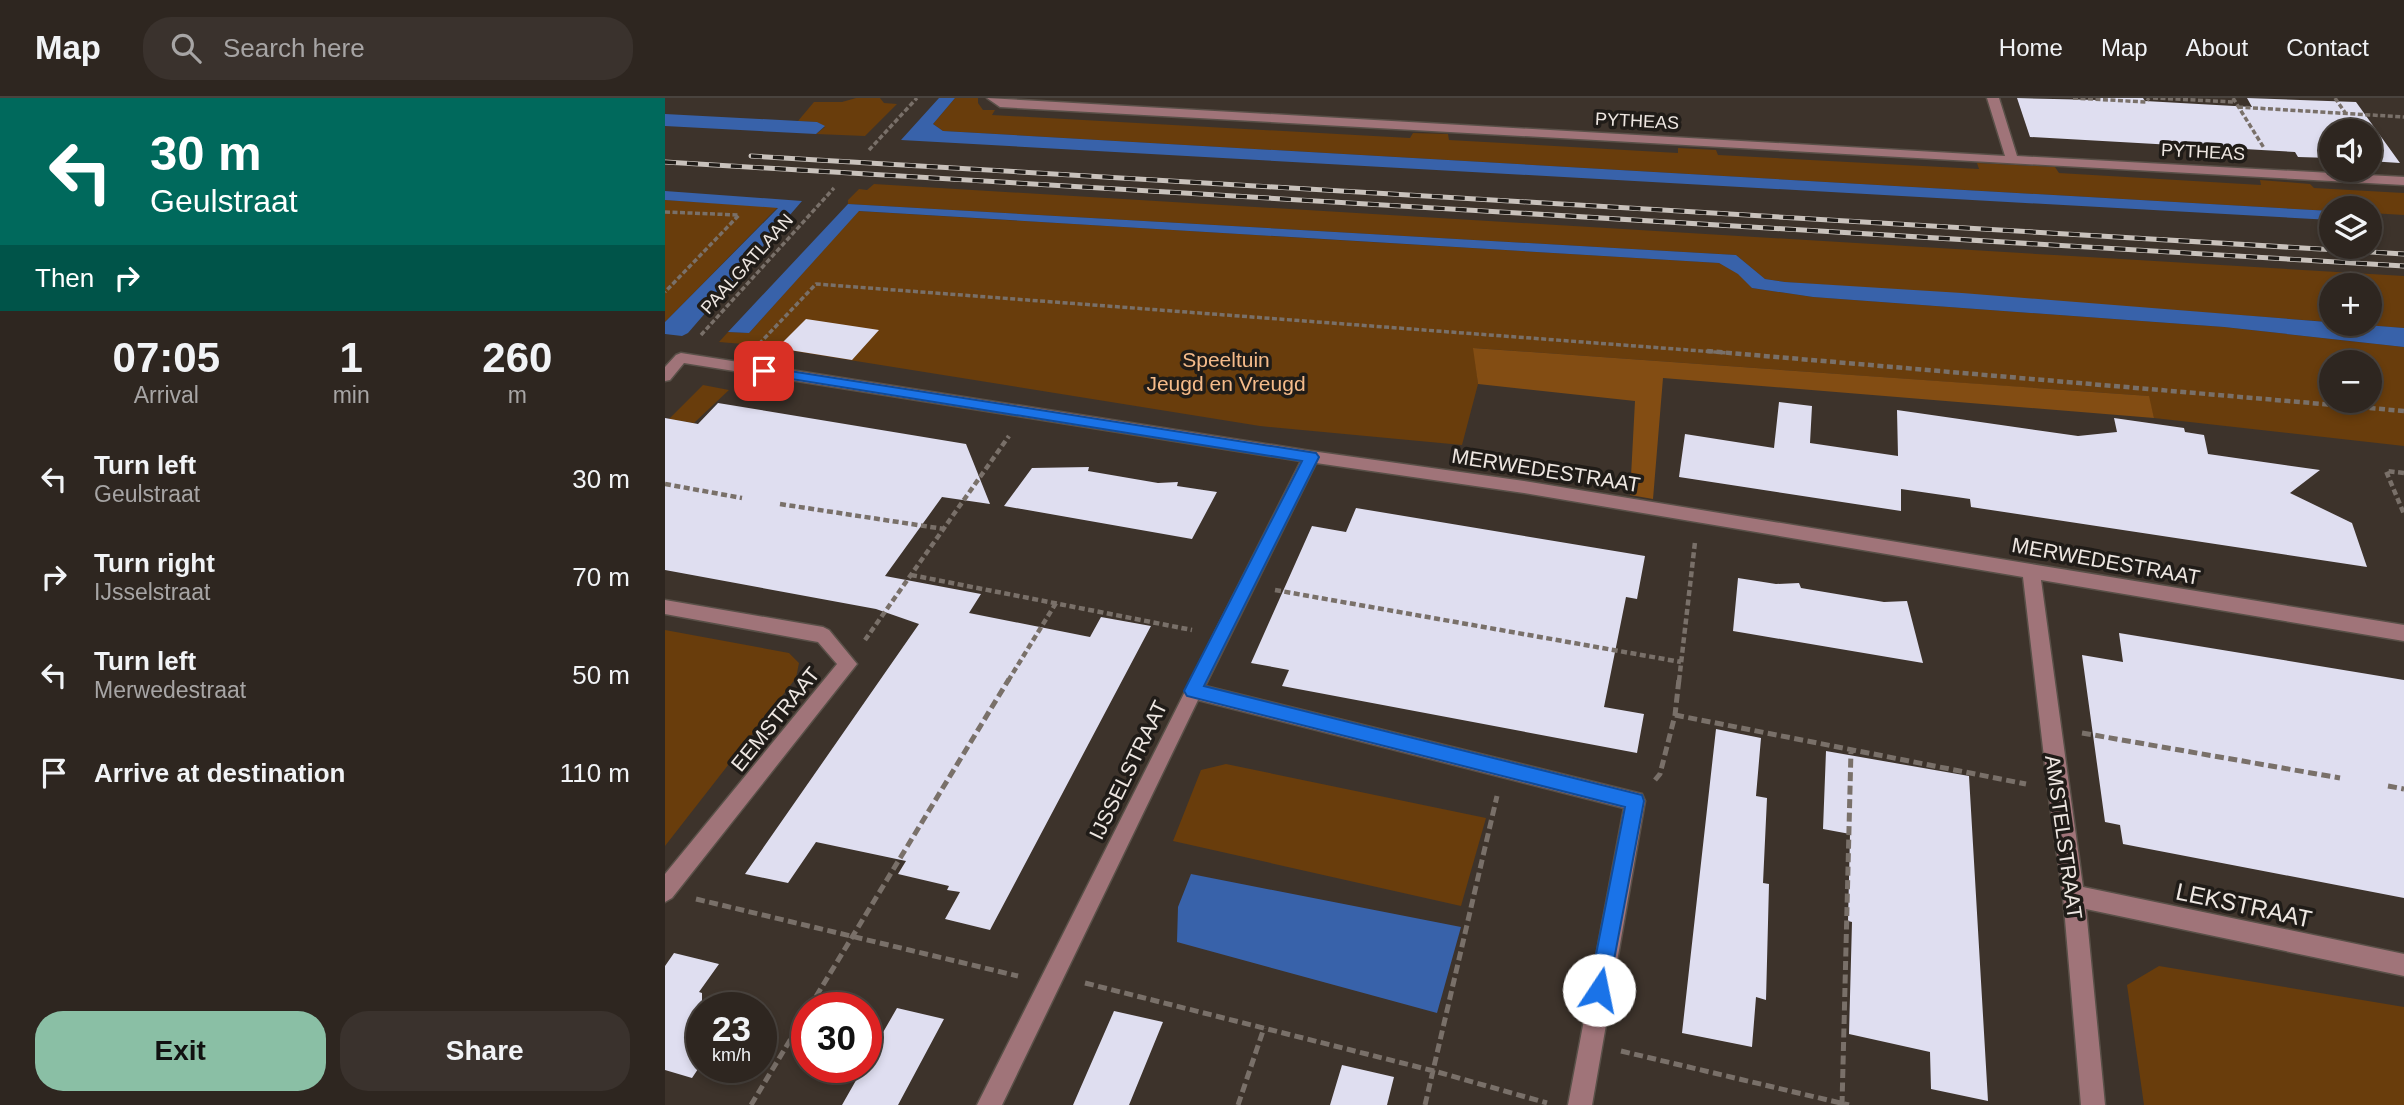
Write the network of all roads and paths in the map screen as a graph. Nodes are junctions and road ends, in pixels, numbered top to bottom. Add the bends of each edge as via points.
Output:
1 (917, 98) edge
2 (1993, 98) edge
3 (2073, 98) edge
4 (2151, 98) edge
5 (2335, 98) edge
6 (993, 99) edge
7 (2234, 100) edge
8 (2238, 107) junction
9 (2346, 114) junction
10 (2404, 117) edge
11 (869, 149) dead end
12 (2012, 158) junction
13 (2281, 174) junction
14 (2404, 181) edge
15 (834, 188) dead end
16 (665, 212) edge
17 (665, 292) edge
18 (681, 358) junction
19 (737, 367) junction
20 (665, 376) edge
21 (1028, 411) junction
22 (2404, 411) edge
23 (1311, 457) junction
24 (2404, 473) edge
25 (665, 484) edge
26 (742, 498) dead end
27 (780, 504) dead end
28 (2404, 514) edge
29 (1698, 515) junction
30 (944, 529) junction
31 (2031, 569) junction
32 (911, 575) junction
33 (1247, 584) junction
34 (1056, 603) junction
35 (665, 607) edge
36 (2404, 633) edge
37 (1220, 636) junction
38 (1681, 662) junction
39 (848, 664) junction
40 (1193, 691) junction
41 (1675, 715) junction
42 (2050, 728) junction
43 (1851, 750) junction
44 (1504, 768) junction
45 (2340, 778) dead end
46 (2388, 786) dead end
47 (2404, 789) edge
48 (2058, 790) junction
49 (1635, 801) junction
50 (667, 889) edge
51 (2074, 896) junction
52 (852, 937) junction
53 (2404, 965) edge
54 (1051, 979) junction
55 (819, 992) edge
56 (1264, 1028) junction
57 (791, 1038) edge
58 (1589, 1044) junction
59 (1434, 1070) junction
60 (1845, 1104) edge
61 (751, 1105) edge
62 (989, 1105) edge
63 (1237, 1105) edge
64 (1425, 1105) edge
65 (1553, 1105) edge
66 (1580, 1105) edge
67 (2093, 1105) edge

1 - 11 path
2 - 12 street
3 - 4 path via 2145,102
4 - 7 path
5 - 9 path
6 - 12 street, PYTHEAS via 1000,104
7 - 8 path
8 - 9 path
8 - 13 path
9 - 10 path
12 - 13 street, PYTHEAS
13 - 14 street, PYTHEAS
15 - 18 path, PAALGATLAAN
16 - 17 path via 739,215
18 - 19 street, MERWEDESTRAAT
18 - 20 street
19 - 21 street, MERWEDESTRAAT
19 - 22 path via 816,284 1627,344
21 - 23 street, MERWEDESTRAAT
21 - 30 path
23 - 29 street, MERWEDESTRAAT
23 - 33 street, IJSSELSTRAAT
24 - 28 path via 2386,471
25 - 26 path
27 - 30 path
29 - 31 street, MERWEDESTRAAT
29 - 38 path
30 - 32 path
31 - 36 street, MERWEDESTRAAT
31 - 42 street, AMSTELSTRAAT
32 - 34 path
32 - 39 path
33 - 37 street, IJSSELSTRAAT
33 - 38 path
34 - 37 path
34 - 52 path
35 - 39 street, EEMSTRAAT via 823,635
37 - 40 street, IJSSELSTRAAT
38 - 41 path
39 - 50 street, EEMSTRAAT
40 - 44 street
40 - 54 street, IJSSELSTRAAT
41 - 43 path
41 - 49 path via 1660,774
42 - 45 path
42 - 48 street, AMSTELSTRAAT
43 - 48 path
43 - 60 path
44 - 49 street
44 - 59 path
46 - 47 path
48 - 51 street, AMSTELSTRAAT
49 - 58 street
50 - 52 path
51 - 53 street, LEKSTRAAT
51 - 67 street, AMSTELSTRAAT
52 - 54 path
52 - 55 path
54 - 56 path
54 - 62 street, IJSSELSTRAAT
56 - 59 path
56 - 63 path
57 - 61 path
58 - 60 path
58 - 66 street
59 - 64 path
59 - 65 path

